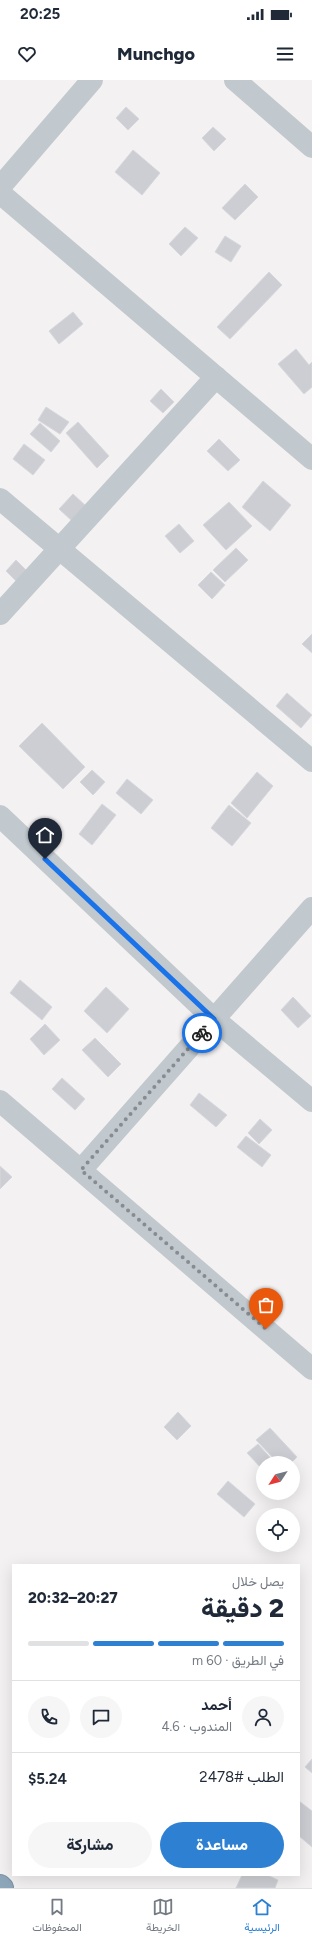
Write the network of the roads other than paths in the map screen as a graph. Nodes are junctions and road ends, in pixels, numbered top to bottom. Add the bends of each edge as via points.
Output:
1 (92, 80) edge
2 (235, 80) edge
3 (312, 147) edge
4 (0, 187) edge
5 (0, 193) edge
6 (216, 377) junction
7 (310, 454) edge
8 (0, 499) edge
9 (60, 548) junction
10 (0, 614) edge
11 (312, 761) edge
12 (0, 816) edge
13 (312, 908) edge
14 (214, 1019) junction
15 (0, 1101) edge
16 (312, 1101) edge
17 (81, 1170) junction
18 (312, 1369) edge

1 - 4 street
2 - 3 street
5 - 6 street
6 - 7 street
6 - 9 street
8 - 9 street
9 - 10 street
9 - 11 street
12 - 14 street
13 - 14 street
14 - 16 street
14 - 17 street
15 - 17 street
17 - 18 street

